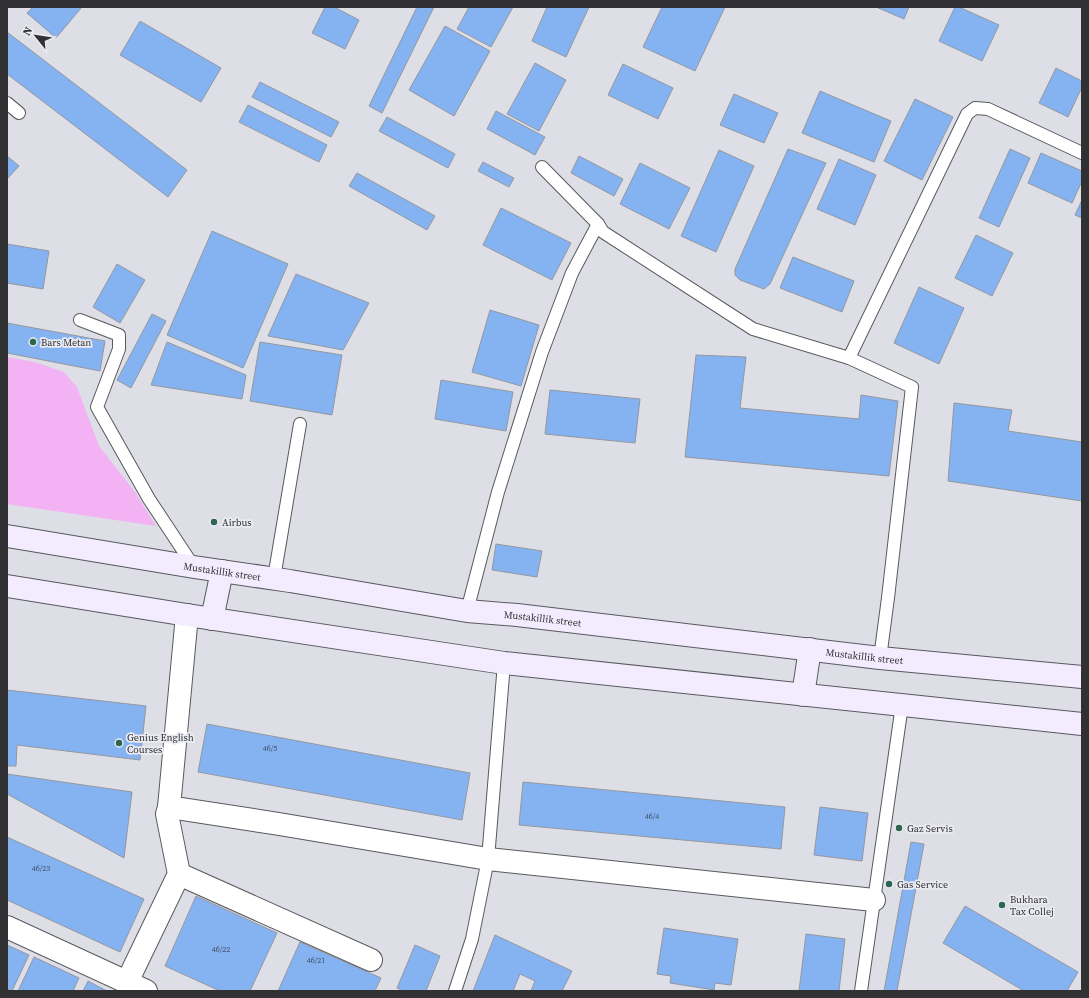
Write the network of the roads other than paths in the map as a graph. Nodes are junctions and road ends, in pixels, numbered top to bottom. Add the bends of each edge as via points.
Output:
1 (7, 103) edge
2 (19, 113) dead end
3 (1082, 152) edge
4 (542, 167) dead end
5 (598, 224) junction
6 (80, 320) dead end
7 (850, 358) junction
8 (300, 424) dead end
9 (7, 536) edge
10 (194, 567) junction
11 (222, 571) junction
12 (274, 578) junction
13 (7, 586) edge
14 (468, 610) junction
15 (187, 615) junction
16 (212, 619) junction
17 (810, 649) junction
18 (880, 658) junction
19 (504, 664) junction
20 (1082, 677) edge
21 (803, 695) junction
22 (902, 705) junction
23 (1082, 724) edge
24 (169, 806) junction
25 (488, 860) junction
26 (179, 874) junction
27 (874, 900) junction
28 (7, 927) edge
29 (371, 960) dead end
30 (136, 987) edge
31 (455, 991) edge
32 (861, 991) edge

1 - 2 lane
3 - 7 lane via 988,109 975,108 967,114
4 - 5 lane
5 - 7 lane via 603,232 753,329
5 - 14 lane via 572,273 542,352 498,492
6 - 10 lane via 119,335 119,349 97,407 149,499
7 - 18 lane via 912,386
8 - 12 lane
9 - 10 main road, Mustakillik street
10 - 11 main road, Mustakillik street
11 - 12 main road, Mustakillik street
11 - 16 main road
12 - 14 main road, Mustakillik street
13 - 15 main road
14 - 17 main road, Mustakillik street
15 - 16 main road
15 - 24 street
16 - 19 main road
17 - 18 main road, Mustakillik street
17 - 21 main road
18 - 20 main road, Mustakillik street
19 - 21 main road
19 - 25 lane
21 - 22 main road
22 - 23 main road
22 - 27 lane
24 - 25 street
24 - 26 street via 167,814
25 - 27 street
25 - 31 lane via 472,939
26 - 29 street
26 - 30 street
27 - 32 lane
28 - 30 street

